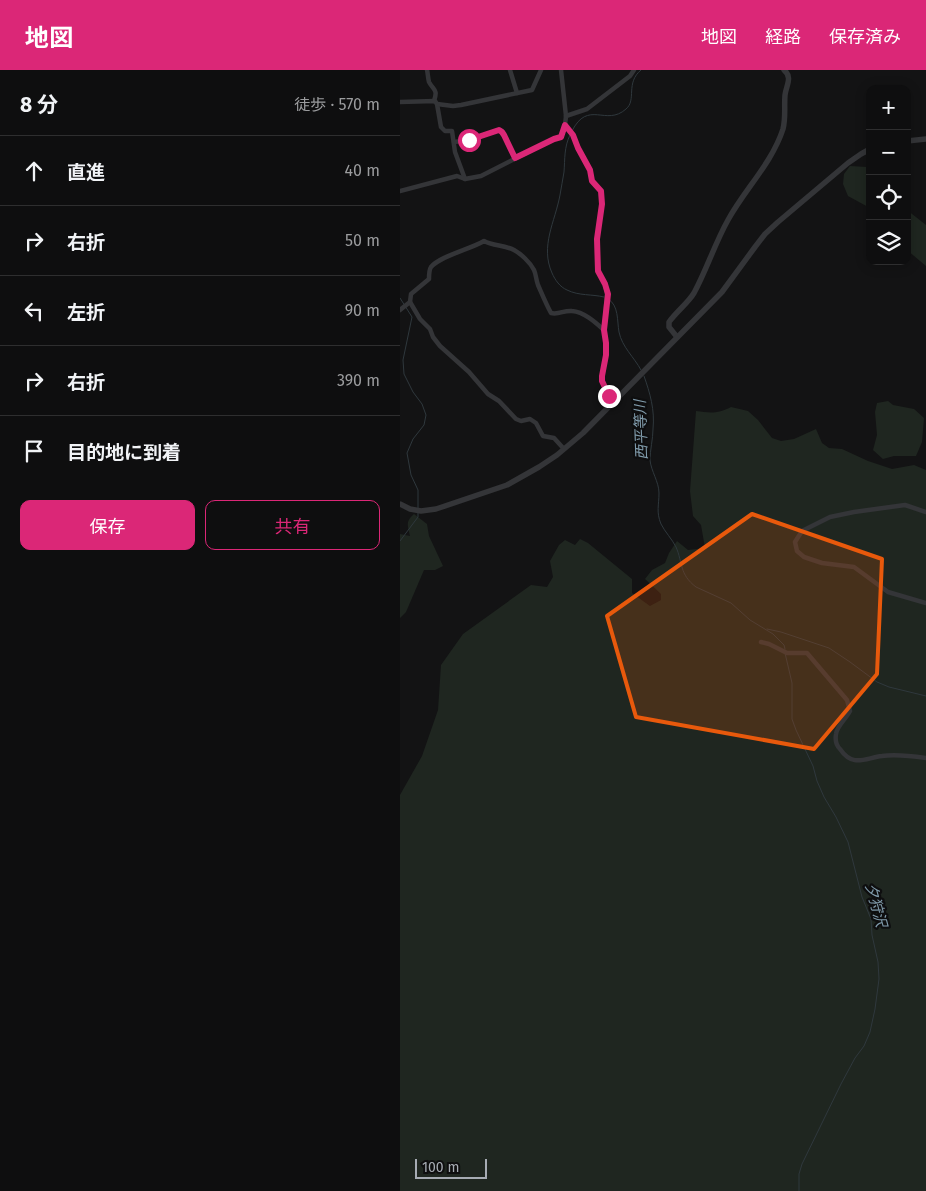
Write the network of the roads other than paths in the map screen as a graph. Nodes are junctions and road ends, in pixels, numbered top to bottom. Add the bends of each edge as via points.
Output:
1 (427, 70) edge
2 (510, 70) edge
3 (541, 70) edge
4 (561, 70) edge
5 (634, 70) edge
6 (784, 70) edge
7 (517, 94) junction
8 (400, 102) edge
9 (436, 103) junction
10 (566, 116) junction
11 (567, 127) junction
12 (926, 139) edge
13 (911, 141) edge
14 (454, 142) junction
15 (866, 151) edge
16 (515, 158) junction
17 (465, 179) junction
18 (400, 191) edge
19 (409, 303) junction
20 (402, 309) edge
21 (604, 330) junction
22 (677, 337) junction
23 (609, 396) dead end
24 (564, 449) junction
25 (400, 504) edge
26 (926, 512) edge
27 (926, 603) edge
28 (762, 642) dead end
29 (926, 758) edge

1 - 9 street via 435,89
2 - 7 street
3 - 7 street via 532,90
4 - 10 street
5 - 10 street via 587,109
6 - 22 street via 789,81 783,128 776,145 728,220 693,295 669,322
7 - 9 street via 453,106
8 - 9 street
9 - 14 street via 441,127 452,131
10 - 11 street
11 - 16 street via 561,137
11 - 21 street via 590,170 592,181 601,191 597,239 598,271 607,295
12 - 13 street
14 - 16 street via 499,130
14 - 17 street
15 - 22 street via 778,222 760,240 722,292
16 - 17 street via 481,176
17 - 18 street via 457,176
19 - 20 street
19 - 21 street via 411,294 428,279 432,266 484,241 515,251 528,262 551,313 571,311 586,316
19 - 24 street via 440,346 488,394 516,419 530,419 536,423 543,436 554,438
21 - 23 street via 606,355 602,381
22 - 24 street
24 - 25 street via 539,468 507,485 436,509 421,511
26 - 27 street via 905,505 854,512 830,518 802,531 795,542 797,551 804,557 854,568 888,592
28 - 29 street via 787,652 807,653 847,700 850,711 838,727 836,742 849,758

